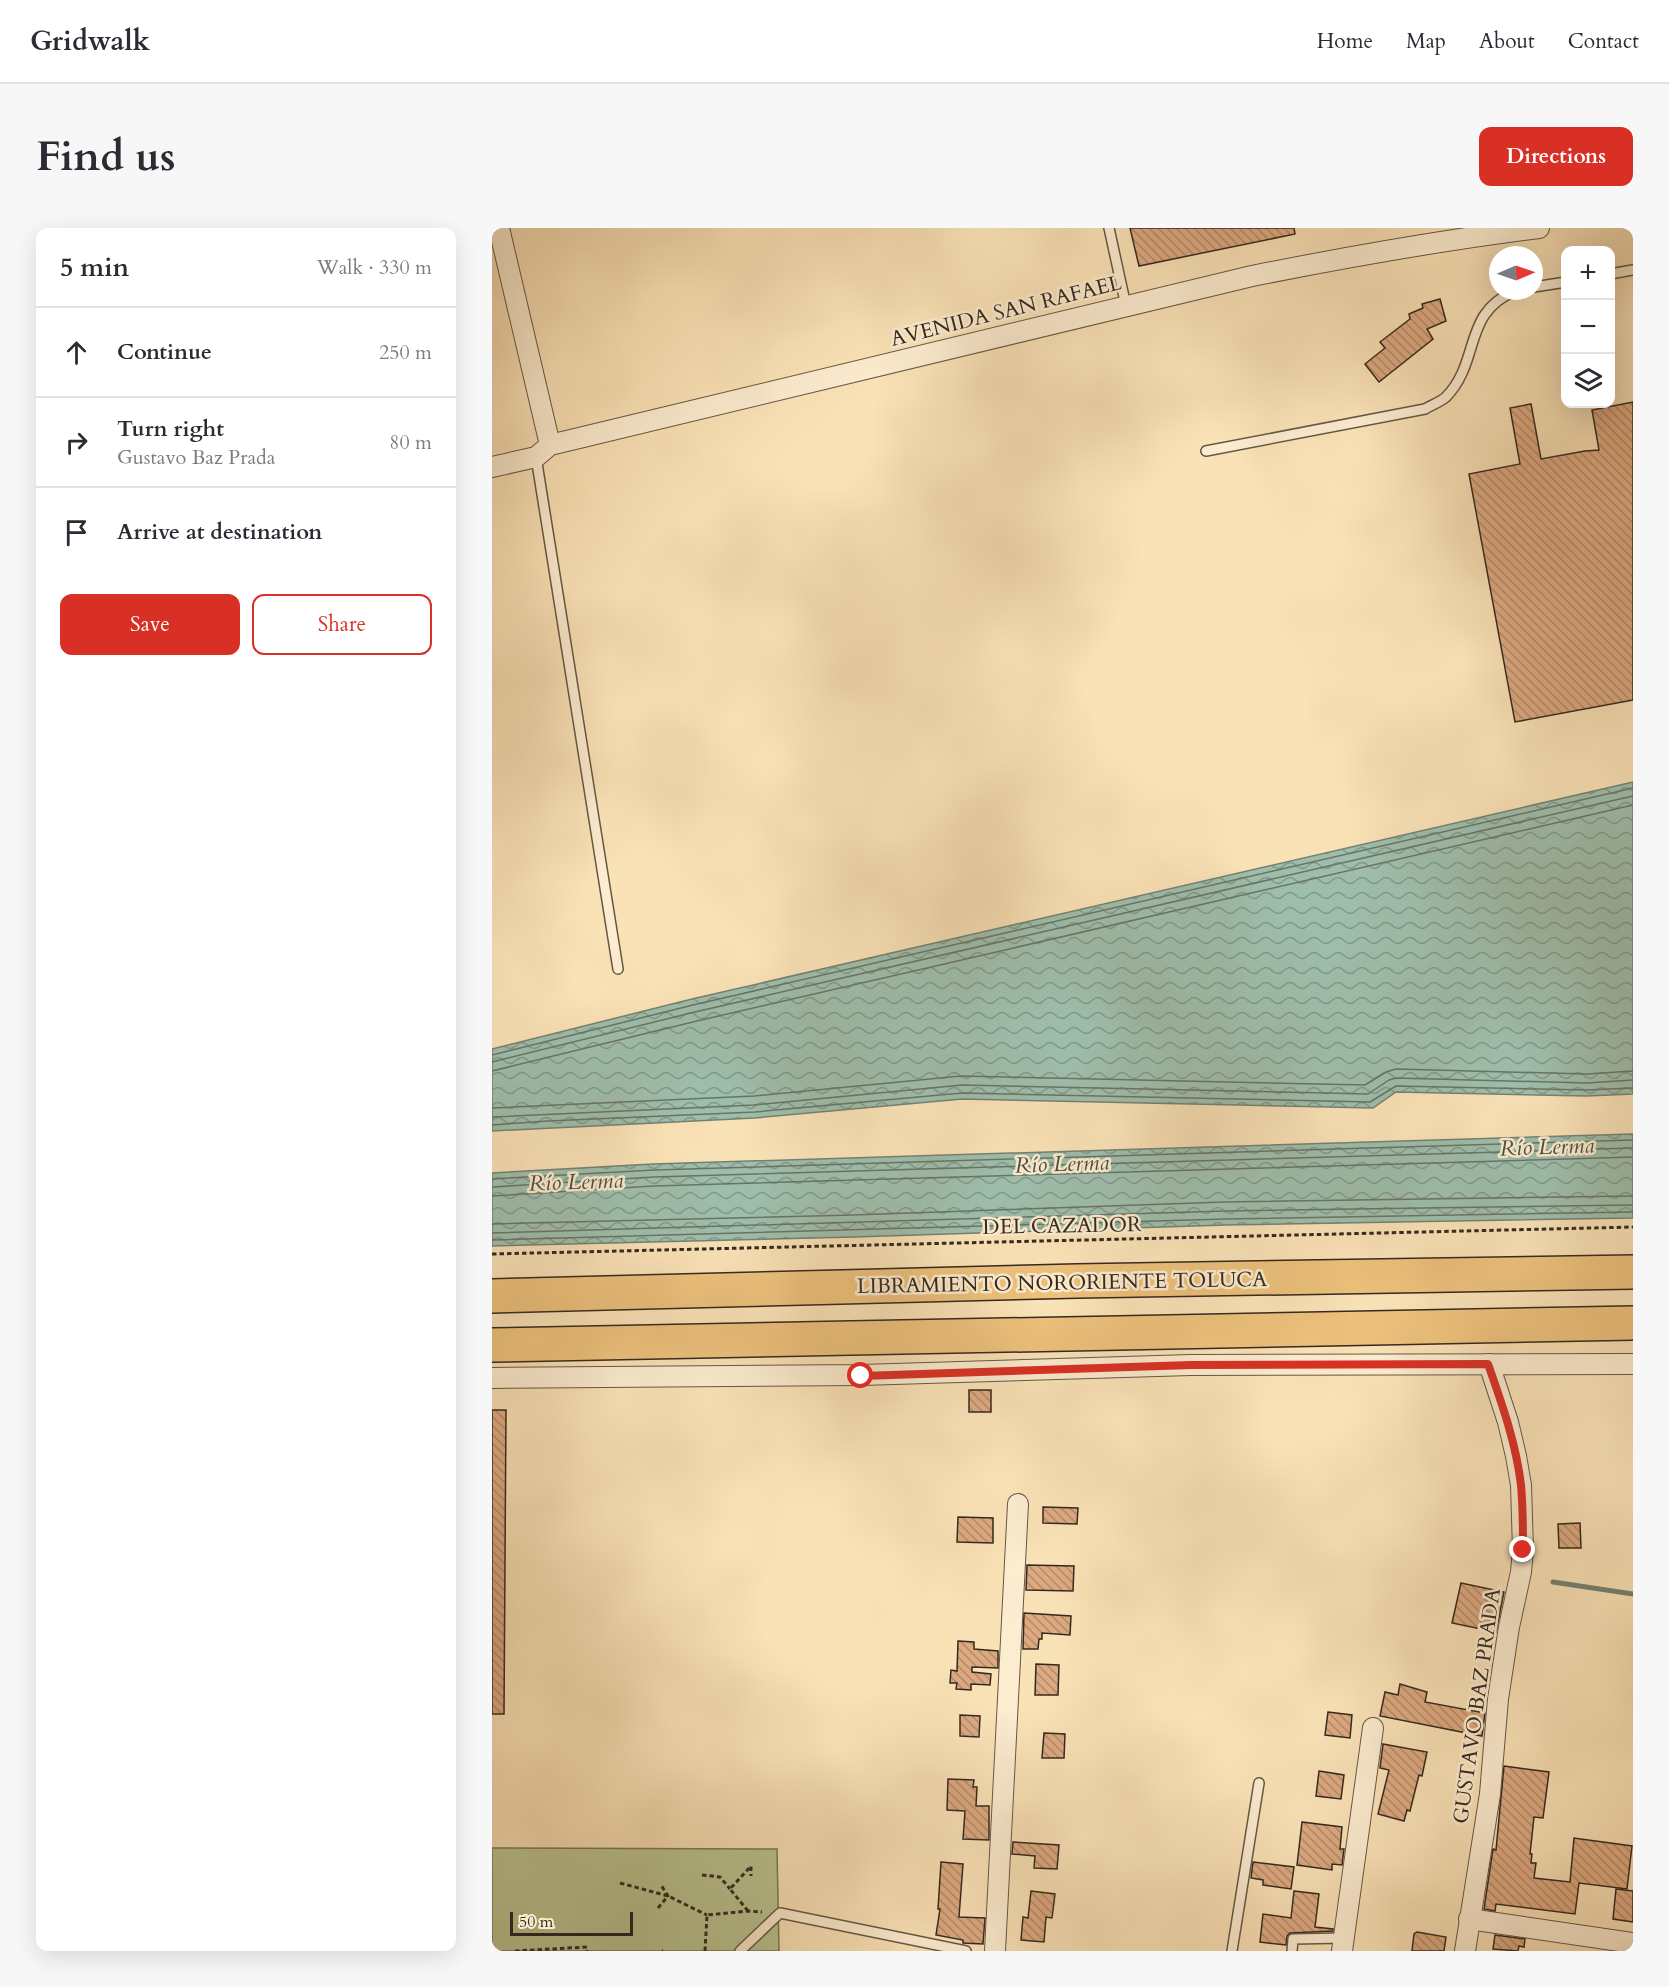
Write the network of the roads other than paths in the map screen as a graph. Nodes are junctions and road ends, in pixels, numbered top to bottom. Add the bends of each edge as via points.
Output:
1 (499, 228) edge
2 (1109, 228) edge
3 (1539, 228) edge
4 (1633, 270) edge
5 (1615, 273) edge
6 (1561, 283) edge
7 (1543, 286) edge
8 (1498, 300) edge
9 (1126, 306) junction
10 (543, 451) junction
11 (1206, 451) dead end
12 (492, 467) edge
13 (618, 969) dead end
14 (1633, 1272) edge
15 (492, 1296) edge
16 (1633, 1323) edge
17 (492, 1345) edge
18 (1488, 1364) junction
19 (1633, 1364) edge
20 (492, 1377) edge
21 (1018, 1504) dead end
22 (1373, 1728) dead end
23 (1259, 1783) dead end
24 (1469, 1919) junction
25 (1633, 1943) edge
26 (1342, 1944) edge
27 (740, 1951) edge
28 (966, 1951) edge
29 (995, 1951) edge
30 (1232, 1951) edge
31 (1292, 1951) edge
32 (1465, 1951) edge

1 - 10 street
2 - 9 lane
3 - 9 street, AVENIDA SAN RAFAEL via 1338,259
4 - 5 lane
6 - 7 lane
8 - 11 lane via 1478,324 1466,368 1457,383 1444,399 1425,409
9 - 10 street, AVENIDA SAN RAFAEL
10 - 12 street, AVENIDA SAN RAFAEL
10 - 13 lane
14 - 15 highway, LIBRAMIENTO NORORIENTE TOLUCA
16 - 17 highway
18 - 19 street
18 - 20 street via 1191,1365 861,1376
18 - 24 street, GUSTAVO BAZ PRADA via 1516,1456 1523,1550 1503,1663 1490,1794
21 - 29 street
22 - 26 street
23 - 30 lane
24 - 25 street
24 - 32 street, GUSTAVO BAZ PRADA
26 - 31 lane via 1293,1939
27 - 28 lane via 780,1913

